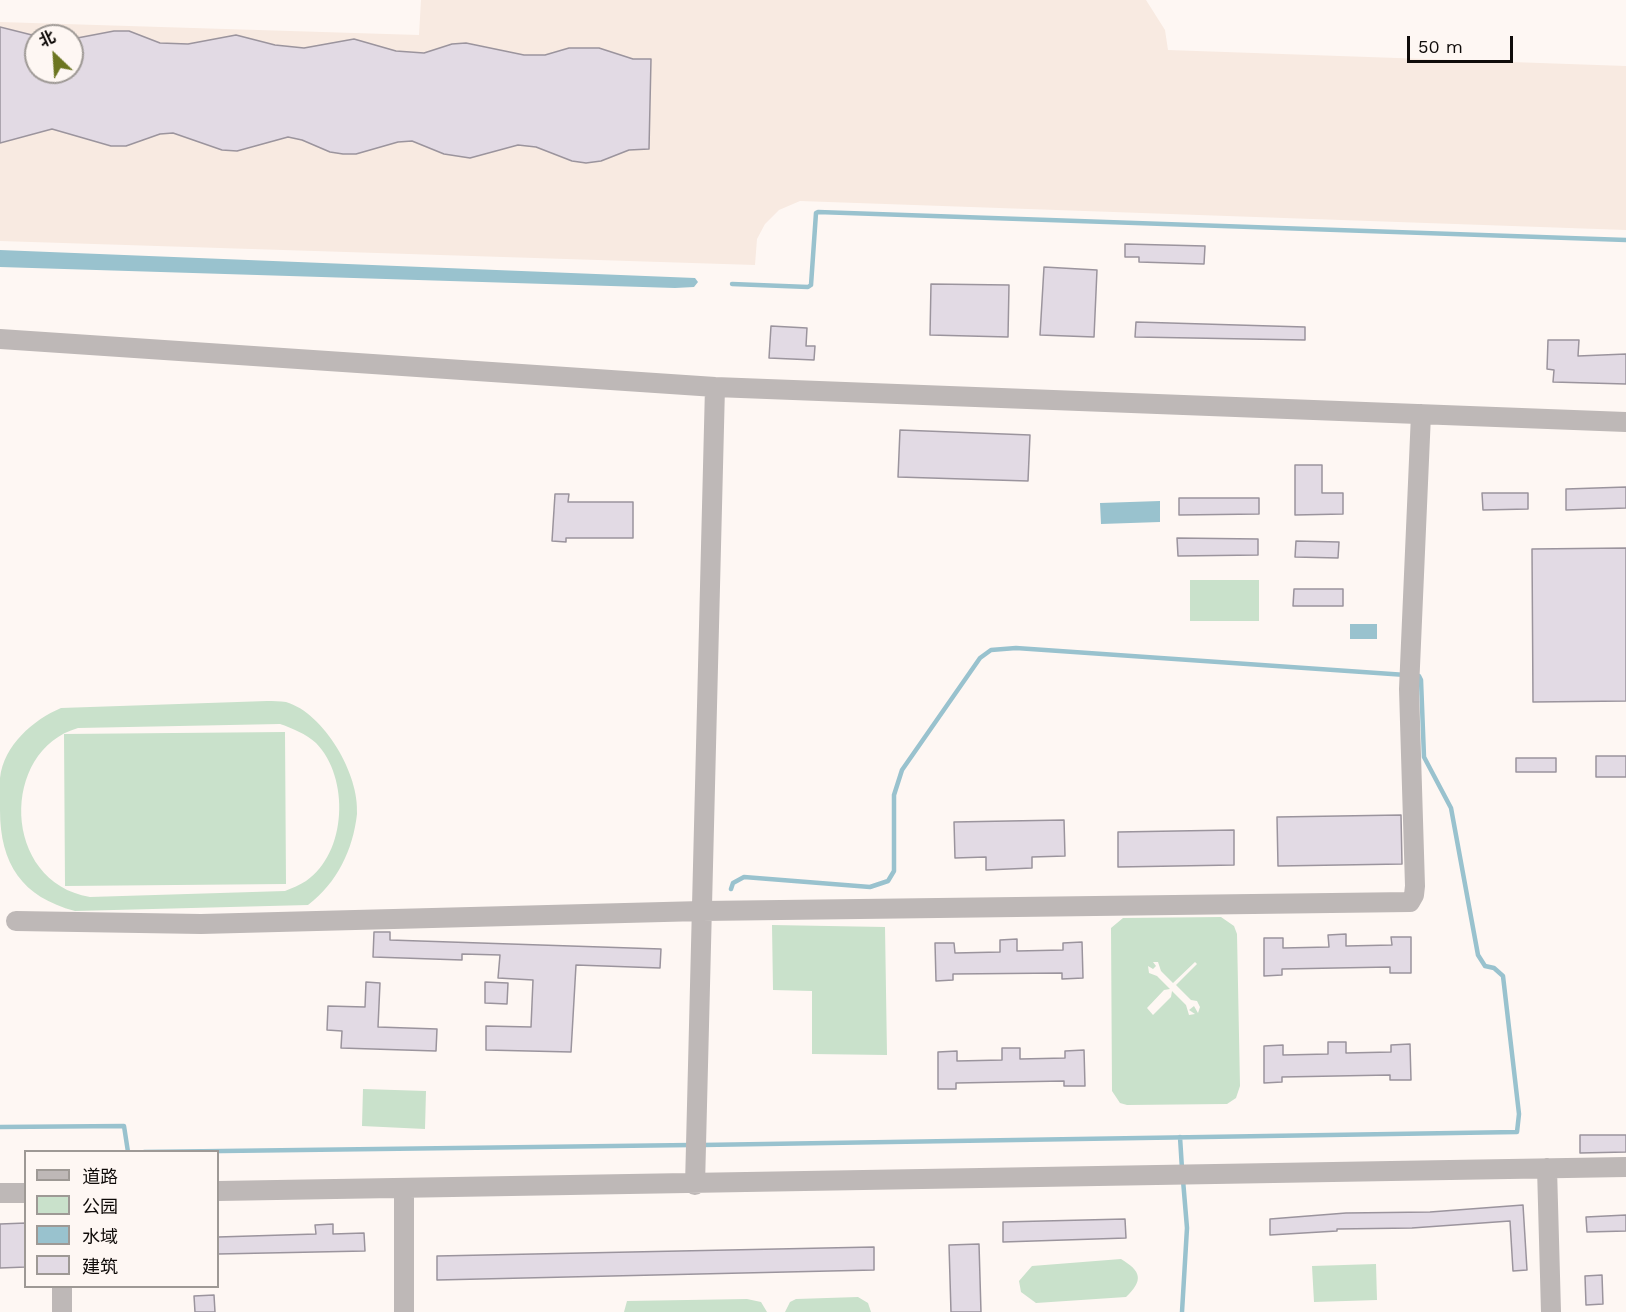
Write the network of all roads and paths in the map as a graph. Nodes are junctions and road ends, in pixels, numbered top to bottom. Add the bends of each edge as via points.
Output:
1 (0, 339) edge
2 (716, 387) junction
3 (1421, 414) junction
4 (1626, 422) edge
5 (702, 911) junction
6 (16, 921) dead end
7 (1626, 1167) edge
8 (1547, 1168) junction
9 (695, 1185) junction
10 (404, 1189) junction
11 (219, 1191) edge
12 (0, 1193) edge
13 (24, 1194) edge
14 (62, 1288) edge
15 (62, 1312) edge
16 (404, 1312) edge
17 (1551, 1312) edge

1 - 2 street
2 - 3 street
2 - 5 street
3 - 4 street
3 - 5 street via 1409,689 1415,886 1410,902
5 - 6 street via 201,924
5 - 9 street
7 - 8 street
8 - 9 street
8 - 17 street
9 - 10 street
10 - 11 street
10 - 16 street
12 - 13 street
14 - 15 street

